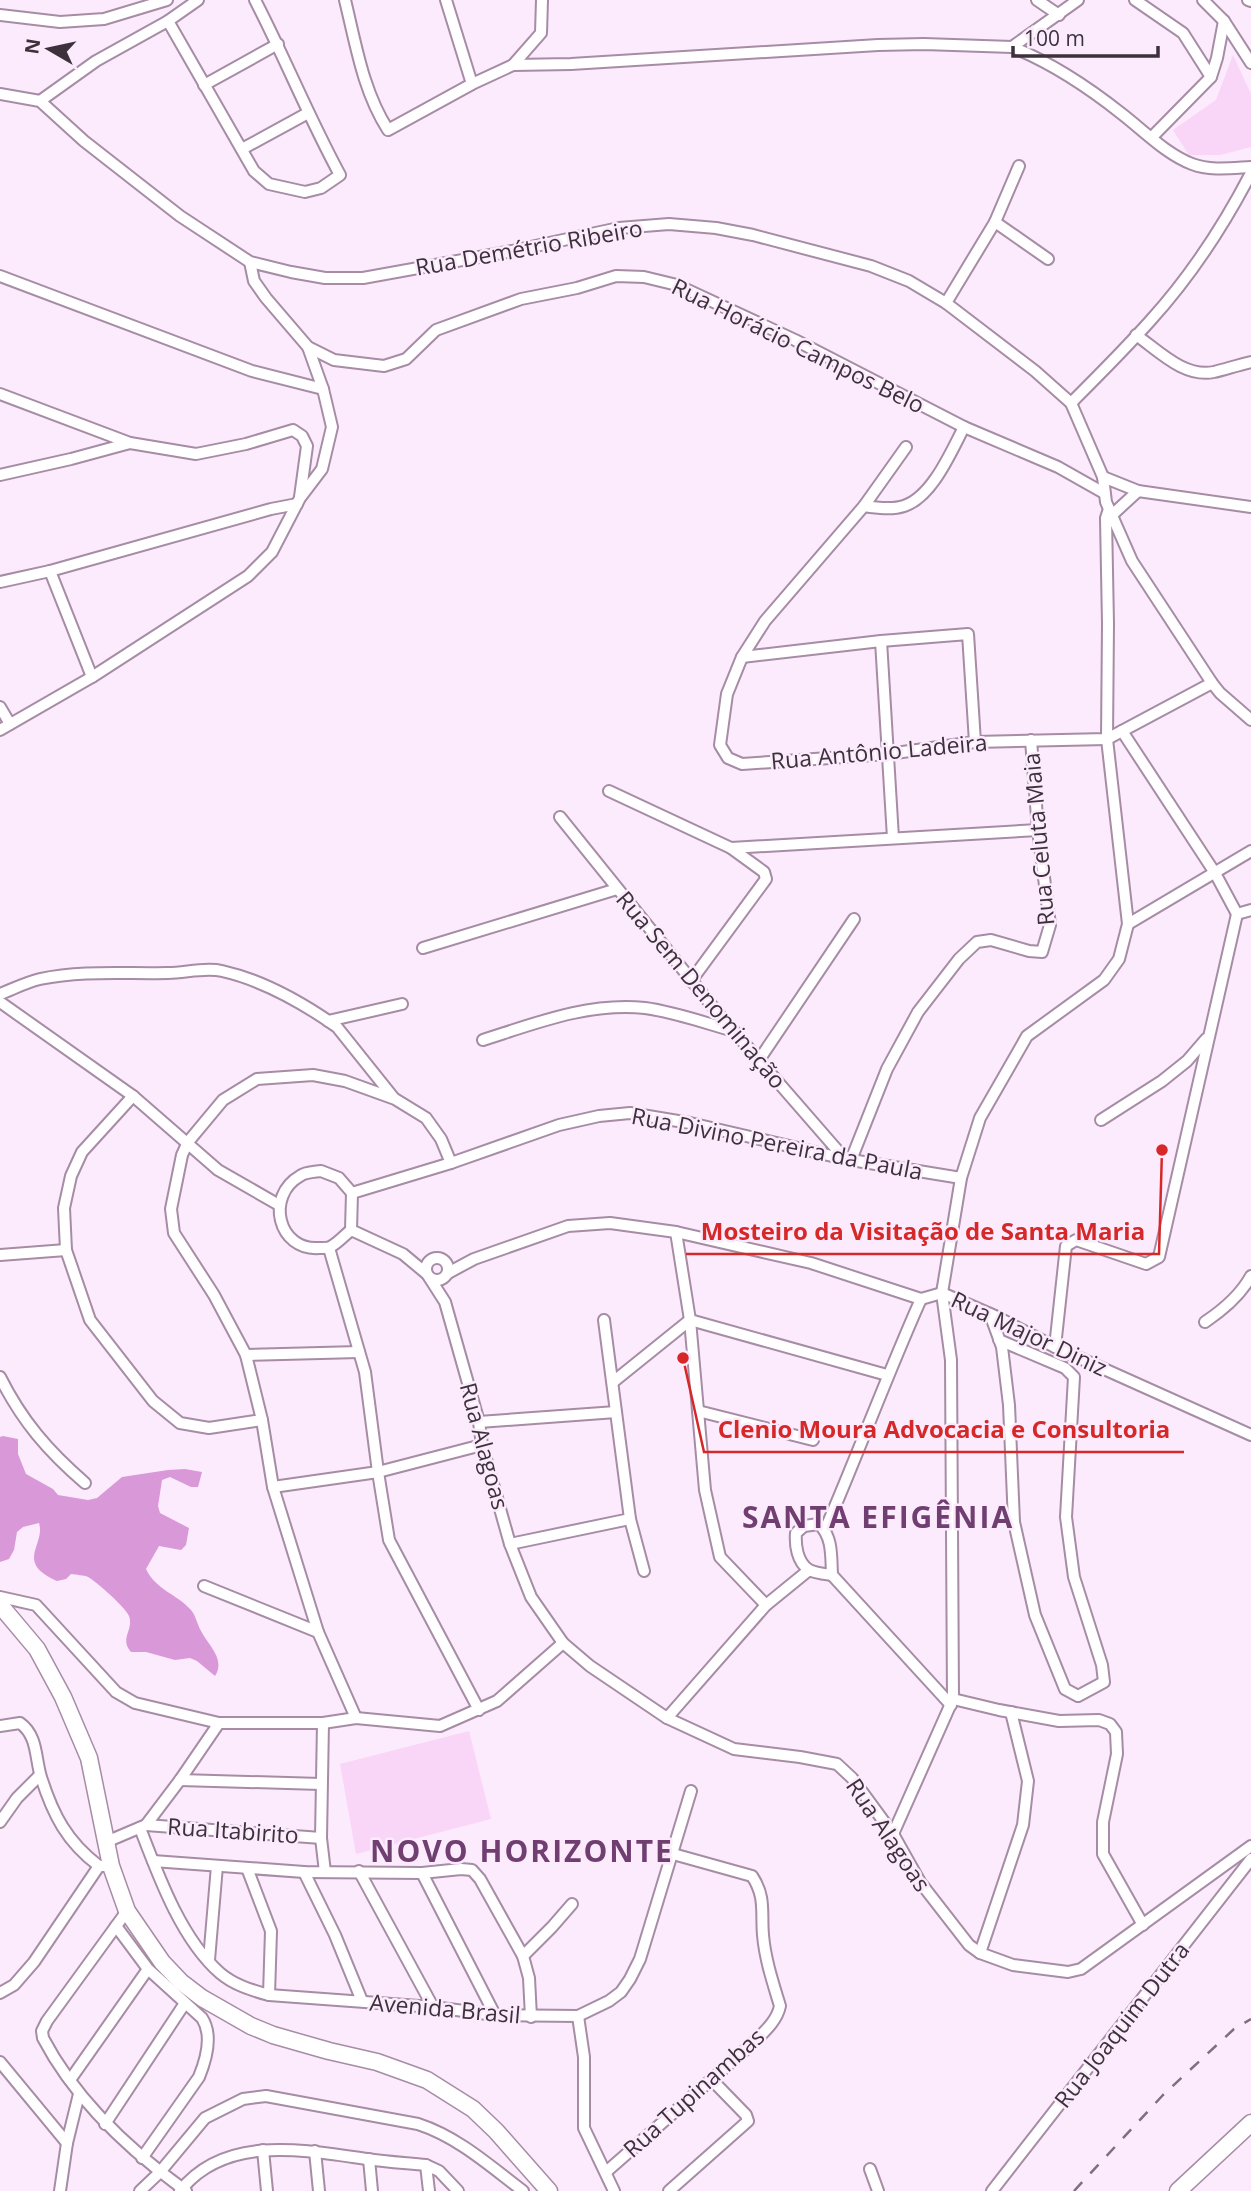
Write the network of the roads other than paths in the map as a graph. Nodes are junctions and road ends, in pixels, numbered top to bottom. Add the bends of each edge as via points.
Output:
1 (167, 0) edge
2 (198, 0) edge
3 (255, 0) edge
4 (345, 0) edge
5 (446, 0) edge
6 (542, 0) edge
7 (1037, 0) edge
8 (1078, 0) edge
9 (1135, 0) edge
10 (1203, 0) edge
11 (0, 15) edge
12 (1059, 15) junction
13 (168, 21) junction
14 (1224, 21) junction
15 (278, 44) junction
16 (1012, 47) junction
17 (1251, 63) edge
18 (513, 65) junction
19 (1211, 77) junction
20 (472, 84) junction
21 (204, 85) junction
22 (0, 94) edge
23 (40, 101) junction
24 (308, 113) junction
25 (1152, 136) junction
26 (242, 149) junction
27 (1019, 166) dead end
28 (1251, 167) edge
29 (1251, 173) edge
30 (995, 222) junction
31 (1048, 259) dead end
32 (250, 262) junction
33 (0, 276) edge
34 (946, 303) junction
35 (1136, 335) junction
36 (309, 347) junction
37 (1251, 362) edge
38 (323, 389) junction
39 (0, 394) edge
40 (1071, 403) junction
41 (964, 428) junction
42 (130, 443) junction
43 (906, 447) dead end
44 (0, 475) edge
45 (1103, 477) junction
46 (1138, 491) junction
47 (1104, 493) junction
48 (298, 501) junction
49 (864, 506) junction
50 (1251, 507) edge
51 (1110, 512) junction
52 (50, 571) junction
53 (0, 582) edge
54 (881, 641) junction
55 (741, 657) junction
56 (92, 677) junction
57 (1212, 683) junction
58 (0, 707) edge
59 (1251, 720) edge
60 (5, 727) edge
61 (1122, 731) junction
62 (1107, 739) junction
63 (1031, 740) junction
64 (975, 742) junction
65 (888, 754) junction
66 (609, 791) dead end
67 (560, 817) dead end
68 (1038, 830) junction
69 (893, 838) junction
70 (731, 848) junction
71 (1251, 851) edge
72 (1215, 873) junction
73 (617, 889) junction
74 (1251, 910) edge
75 (1237, 914) junction
76 (854, 919) dead end
77 (1128, 923) junction
78 (423, 948) dead end
79 (691, 981) junction
80 (0, 994) edge
81 (0, 1002) edge
82 (402, 1004) dead end
83 (328, 1021) junction
84 (734, 1031) junction
85 (1208, 1037) junction
86 (483, 1040) dead end
87 (759, 1060) junction
88 (134, 1096) junction
89 (395, 1099) junction
90 (1101, 1120) dead end
91 (188, 1142) junction
92 (848, 1160) junction
93 (452, 1163) junction
94 (961, 1178) junction
95 (352, 1193) junction
96 (279, 1205) junction
97 (351, 1230) junction
98 (676, 1231) junction
99 (329, 1248) junction
100 (66, 1250) junction
101 (403, 1254) junction
102 (0, 1255) edge
103 (437, 1259) junction
104 (474, 1259) junction
105 (428, 1275) junction
106 (446, 1275) junction
107 (1251, 1276) edge
108 (942, 1293) junction
109 (921, 1299) junction
110 (445, 1302) junction
111 (990, 1314) junction
112 (604, 1320) dead end
113 (690, 1320) junction
114 (1205, 1322) dead end
115 (999, 1340) junction
116 (1055, 1347) junction
117 (359, 1352) junction
118 (246, 1355) junction
119 (887, 1375) junction
120 (0, 1377) edge
121 (612, 1382) junction
122 (698, 1411) junction
123 (616, 1412) junction
124 (262, 1420) junction
125 (479, 1422) junction
126 (1251, 1435) edge
127 (813, 1440) dead end
128 (482, 1444) junction
129 (378, 1472) junction
130 (85, 1483) dead end
131 (272, 1487) junction
132 (630, 1519) junction
133 (825, 1530) junction
134 (510, 1544) junction
135 (809, 1570) junction
136 (644, 1571) dead end
137 (832, 1575) junction
138 (204, 1586) dead end
139 (0, 1597) edge
140 (0, 1605) edge
141 (766, 1605) junction
142 (318, 1632) junction
143 (563, 1643) junction
144 (952, 1702) junction
145 (479, 1710) junction
146 (1011, 1712) junction
147 (356, 1717) junction
148 (667, 1718) junction
149 (219, 1723) junction
150 (323, 1723) junction
151 (0, 1726) edge
152 (40, 1775) junction
153 (180, 1780) junction
154 (321, 1784) junction
155 (691, 1791) dead end
156 (0, 1822) edge
157 (143, 1827) junction
158 (893, 1833) junction
159 (321, 1838) junction
160 (106, 1842) junction
161 (1251, 1846) edge
162 (673, 1854) junction
163 (1251, 1859) edge
164 (153, 1861) junction
165 (105, 1866) junction
166 (217, 1866) junction
167 (247, 1868) junction
168 (359, 1871) junction
169 (304, 1872) junction
170 (325, 1872) junction
171 (422, 1873) junction
172 (572, 1904) dead end
173 (127, 1912) junction
174 (1143, 1925) junction
175 (116, 1926) junction
176 (980, 1953) junction
177 (523, 1956) junction
178 (209, 1960) junction
179 (148, 1969) junction
180 (0, 1993) edge
181 (268, 1995) junction
182 (362, 2001) junction
183 (185, 2003) junction
184 (433, 2007) junction
185 (495, 2015) junction
186 (578, 2016) junction
187 (531, 2017) junction
188 (0, 2062) edge
189 (70, 2080) junction
190 (712, 2080) junction
191 (79, 2094) junction
192 (1251, 2123) edge
193 (105, 2124) junction
194 (67, 2143) junction
195 (263, 2150) junction
196 (315, 2151) junction
197 (142, 2158) junction
198 (369, 2159) junction
199 (426, 2165) junction
200 (870, 2169) dead end
201 (160, 2172) junction
202 (606, 2172) junction
203 (183, 2190) edge
204 (60, 2191) edge
205 (139, 2191) edge
206 (267, 2191) edge
207 (319, 2191) edge
208 (372, 2191) edge
209 (429, 2191) edge
210 (458, 2191) edge
211 (523, 2191) edge
212 (549, 2191) edge
213 (614, 2191) edge
214 (669, 2191) edge
215 (878, 2191) edge
216 (992, 2191) edge
217 (1178, 2191) edge

1 - 11 street via 104,19 60,22
2 - 13 street
3 - 15 street
4 - 20 street via 365,82 388,130
5 - 20 street
6 - 18 street via 541,33
7 - 12 street
8 - 12 street
9 - 19 street via 1183,33
10 - 14 street
12 - 16 street
13 - 21 street
13 - 23 street via 96,61
14 - 17 street
14 - 19 street
15 - 21 street
15 - 24 street
16 - 18 street via 878,45
16 - 25 street via 1068,75
18 - 20 street
19 - 25 street
21 - 26 street
22 - 23 street
23 - 32 street, Rua Demétrio Ribeiro via 180,216
24 - 26 street
24 - 26 street via 340,175 321,188 304,192 269,184 254,171
25 - 28 street via 1195,165
27 - 30 street
29 - 35 street via 1202,253
30 - 31 street
30 - 34 street
32 - 34 street, Rua Demétrio Ribeiro via 326,278 363,278 619,228 669,224 753,235 871,266
32 - 36 street, Rua Horácio Campos Belo via 254,281
33 - 38 street via 252,371
34 - 40 street, Rua Demétrio Ribeiro
35 - 37 street via 1181,368 1196,373
35 - 40 street
36 - 38 street
36 - 41 street, Rua Horácio Campos Belo via 334,360 384,366 406,359 436,330 521,299 616,276 644,276 677,285 795,340
38 - 48 street via 332,427 322,468
39 - 42 street
40 - 45 street, Rua Demétrio Ribeiro
41 - 47 street, Rua Horácio Campos Belo via 1058,467
41 - 49 street via 919,498 903,507
42 - 44 street
42 - 48 street via 197,454 293,430 307,446
43 - 49 street
45 - 46 street
45 - 47 street, Rua Demétrio Ribeiro
46 - 50 street
46 - 51 street
47 - 51 street, Rua Demétrio Ribeiro
48 - 52 street
48 - 56 street via 272,552 248,576
49 - 55 street via 765,621
51 - 57 street, Rua Demétrio Ribeiro via 1132,561
51 - 62 street via 1106,518
52 - 53 street
52 - 56 street
54 - 55 street
54 - 64 street via 968,634
54 - 65 street
55 - 65 street, Rua Antônio Ladeira via 727,694 720,745 728,758 742,764
56 - 60 street
57 - 59 street, Rua Demétrio Ribeiro
57 - 61 street, Rua Antônio Ladeira
58 - 60 street
61 - 62 street, Rua Antônio Ladeira
61 - 72 street
62 - 63 street, Rua Antônio Ladeira
62 - 77 street
63 - 64 street, Rua Antônio Ladeira
63 - 68 street, Rua Celuta Maia
64 - 65 street, Rua Antônio Ladeira
65 - 69 street
66 - 70 street
67 - 73 street, Rua Sem Denominação
68 - 69 street
68 - 92 street, Rua Celuta Maia via 1050,925 1042,951 991,940 977,942 959,959 911,1023
69 - 70 street
70 - 79 street via 764,872 766,879
71 - 72 street
72 - 75 street
72 - 77 street
73 - 78 street
73 - 79 street, Rua Sem Denominação
74 - 75 street
75 - 85 street
76 - 87 street
77 - 94 street via 1119,959 1104,980 1027,1036 980,1118
79 - 84 street, Rua Sem Denominação
80 - 83 street via 39,979 90,973 219,970 264,986
81 - 88 street
82 - 83 street
83 - 89 street
84 - 86 street via 646,1008 604,1008 571,1012
84 - 87 street, Rua Sem Denominação
85 - 90 street via 1188,1061
85 - 116 street via 1159,1257 1146,1264 1076,1240 1066,1246
87 - 92 street, Rua Sem Denominação
88 - 91 street
88 - 100 street via 82,1152 71,1176 64,1208
89 - 91 street via 345,1081 313,1076 257,1079 223,1100
89 - 93 street via 426,1118
91 - 96 street via 218,1170
91 - 118 street via 171,1209 174,1233
92 - 93 street, Rua Divino Pereira da Paula via 630,1113 559,1125
92 - 94 street, Rua Divino Pereira da Paula
93 - 95 street, Rua Divino Pereira da Paula
94 - 108 street
95 - 96 street via 340,1178 321,1171 302,1174 286,1187
95 - 97 street
96 - 99 street via 281,1224 292,1240 310,1249
97 - 99 street
97 - 101 street, Rua Alagoas
98 - 104 street, Rua Major Diniz via 610,1223 568,1226
98 - 109 street, Rua Major Diniz via 811,1263
98 - 113 street
99 - 117 street
100 - 102 street
100 - 124 street via 90,1320 153,1401 180,1423 209,1427
101 - 103 street, Rua Alagoas
101 - 105 street, Rua Alagoas
103 - 104 street, Rua Major Diniz
103 - 105 street via 427,1265
103 - 106 street via 447,1264
104 - 106 street, Rua Major Diniz
105 - 106 street via 437,1280
105 - 110 street, Rua Alagoas
106 - 110 street, Rua Alagoas
107 - 114 street via 1223,1310
108 - 109 street, Rua Major Diniz
108 - 111 street, Rua Major Diniz
108 - 144 street via 951,1360
109 - 119 street
110 - 125 street, Rua Alagoas
111 - 115 street
111 - 116 street, Rua Major Diniz
112 - 121 street
113 - 119 street
113 - 121 street
113 - 122 street
115 - 115 street via 1009,1405 1014,1522 1035,1615 1065,1689 1078,1696 1104,1682 1074,1577 1066,1517 1074,1377 1065,1368
116 - 126 street, Rua Major Diniz
117 - 118 street
117 - 129 street
118 - 124 street
119 - 133 street
120 - 130 street via 33,1432
121 - 123 street
122 - 127 street
122 - 141 street via 705,1490 720,1557
123 - 125 street
123 - 132 street
124 - 131 street
125 - 128 street, Rua Alagoas
128 - 129 street
128 - 134 street, Rua Alagoas
129 - 131 street
129 - 145 street via 389,1540
131 - 142 street
132 - 134 street
132 - 136 street
133 - 135 street via 818,1524 796,1533 795,1546
133 - 137 street
134 - 143 street, Rua Alagoas via 531,1597
135 - 137 street
135 - 141 street
137 - 144 street
138 - 142 street
139 - 149 street via 36,1605 116,1692 135,1703
140 - 160 street via 37,1650 63,1697 89,1758
141 - 148 street
142 - 147 street
143 - 145 street via 497,1701
143 - 148 street, Rua Alagoas
144 - 146 street
144 - 158 street
145 - 147 street via 440,1726
146 - 174 street via 1059,1721 1099,1720 1116,1732 1103,1854
146 - 176 street via 1028,1781 1023,1825
147 - 150 street
148 - 158 street, Rua Alagoas via 734,1749 836,1764
149 - 150 street
149 - 153 street
150 - 154 street
151 - 152 street via 20,1723 28,1729
152 - 156 street
152 - 165 street via 66,1834 81,1853
153 - 154 street
153 - 157 street
154 - 159 street
155 - 162 street, Avenida Brasil
157 - 159 street, Rua Itabirito
157 - 160 street
157 - 164 street, Avenida Brasil
158 - 176 street, Rua Alagoas via 928,1893 961,1938
159 - 170 street
160 - 165 street
161 - 174 street, Rua Alagoas
162 - 186 street, Avenida Brasil via 630,1979 609,2001
162 - 190 street, Rua Tupinambas via 752,1876 762,1897 763,1935 779,2012 767,2030
163 - 216 street, Rua Joaquim Dutra
164 - 166 street
164 - 178 street, Avenida Brasil via 167,1897
165 - 173 street
165 - 180 street via 34,1962 14,1985
166 - 167 street
166 - 178 street
167 - 169 street
167 - 181 street via 271,1931
168 - 170 street
168 - 171 street
168 - 184 street
169 - 170 street
169 - 182 street
171 - 177 street via 467,1869 476,1873
171 - 185 street
172 - 177 street
173 - 175 street
173 - 212 street via 162,1962 202,1998 273,2035 427,2080 473,2109
174 - 176 street, Rua Alagoas via 1074,1971 1024,1967
175 - 179 street
175 - 189 street via 43,2031 46,2044
177 - 187 street
178 - 181 street, Avenida Brasil via 233,1982
179 - 183 street
179 - 189 street
181 - 182 street, Avenida Brasil
182 - 184 street, Avenida Brasil
183 - 193 street
183 - 197 street via 205,2023 204,2064
184 - 185 street, Avenida Brasil
185 - 187 street, Avenida Brasil
186 - 187 street, Avenida Brasil
186 - 202 street via 584,2057 583,2120
188 - 194 street
189 - 191 street
190 - 202 street, Rua Tupinambas
190 - 214 street via 748,2120
191 - 193 street
191 - 194 street
192 - 217 street
193 - 197 street
194 - 204 street
195 - 196 street
195 - 203 street via 209,2165
195 - 206 street
196 - 198 street
196 - 207 street
197 - 201 street
198 - 199 street
198 - 208 street
199 - 209 street
199 - 210 street via 439,2171
200 - 215 street
201 - 203 street
201 - 205 street
201 - 211 street via 205,2118 243,2099 266,2096 438,2131
202 - 213 street

